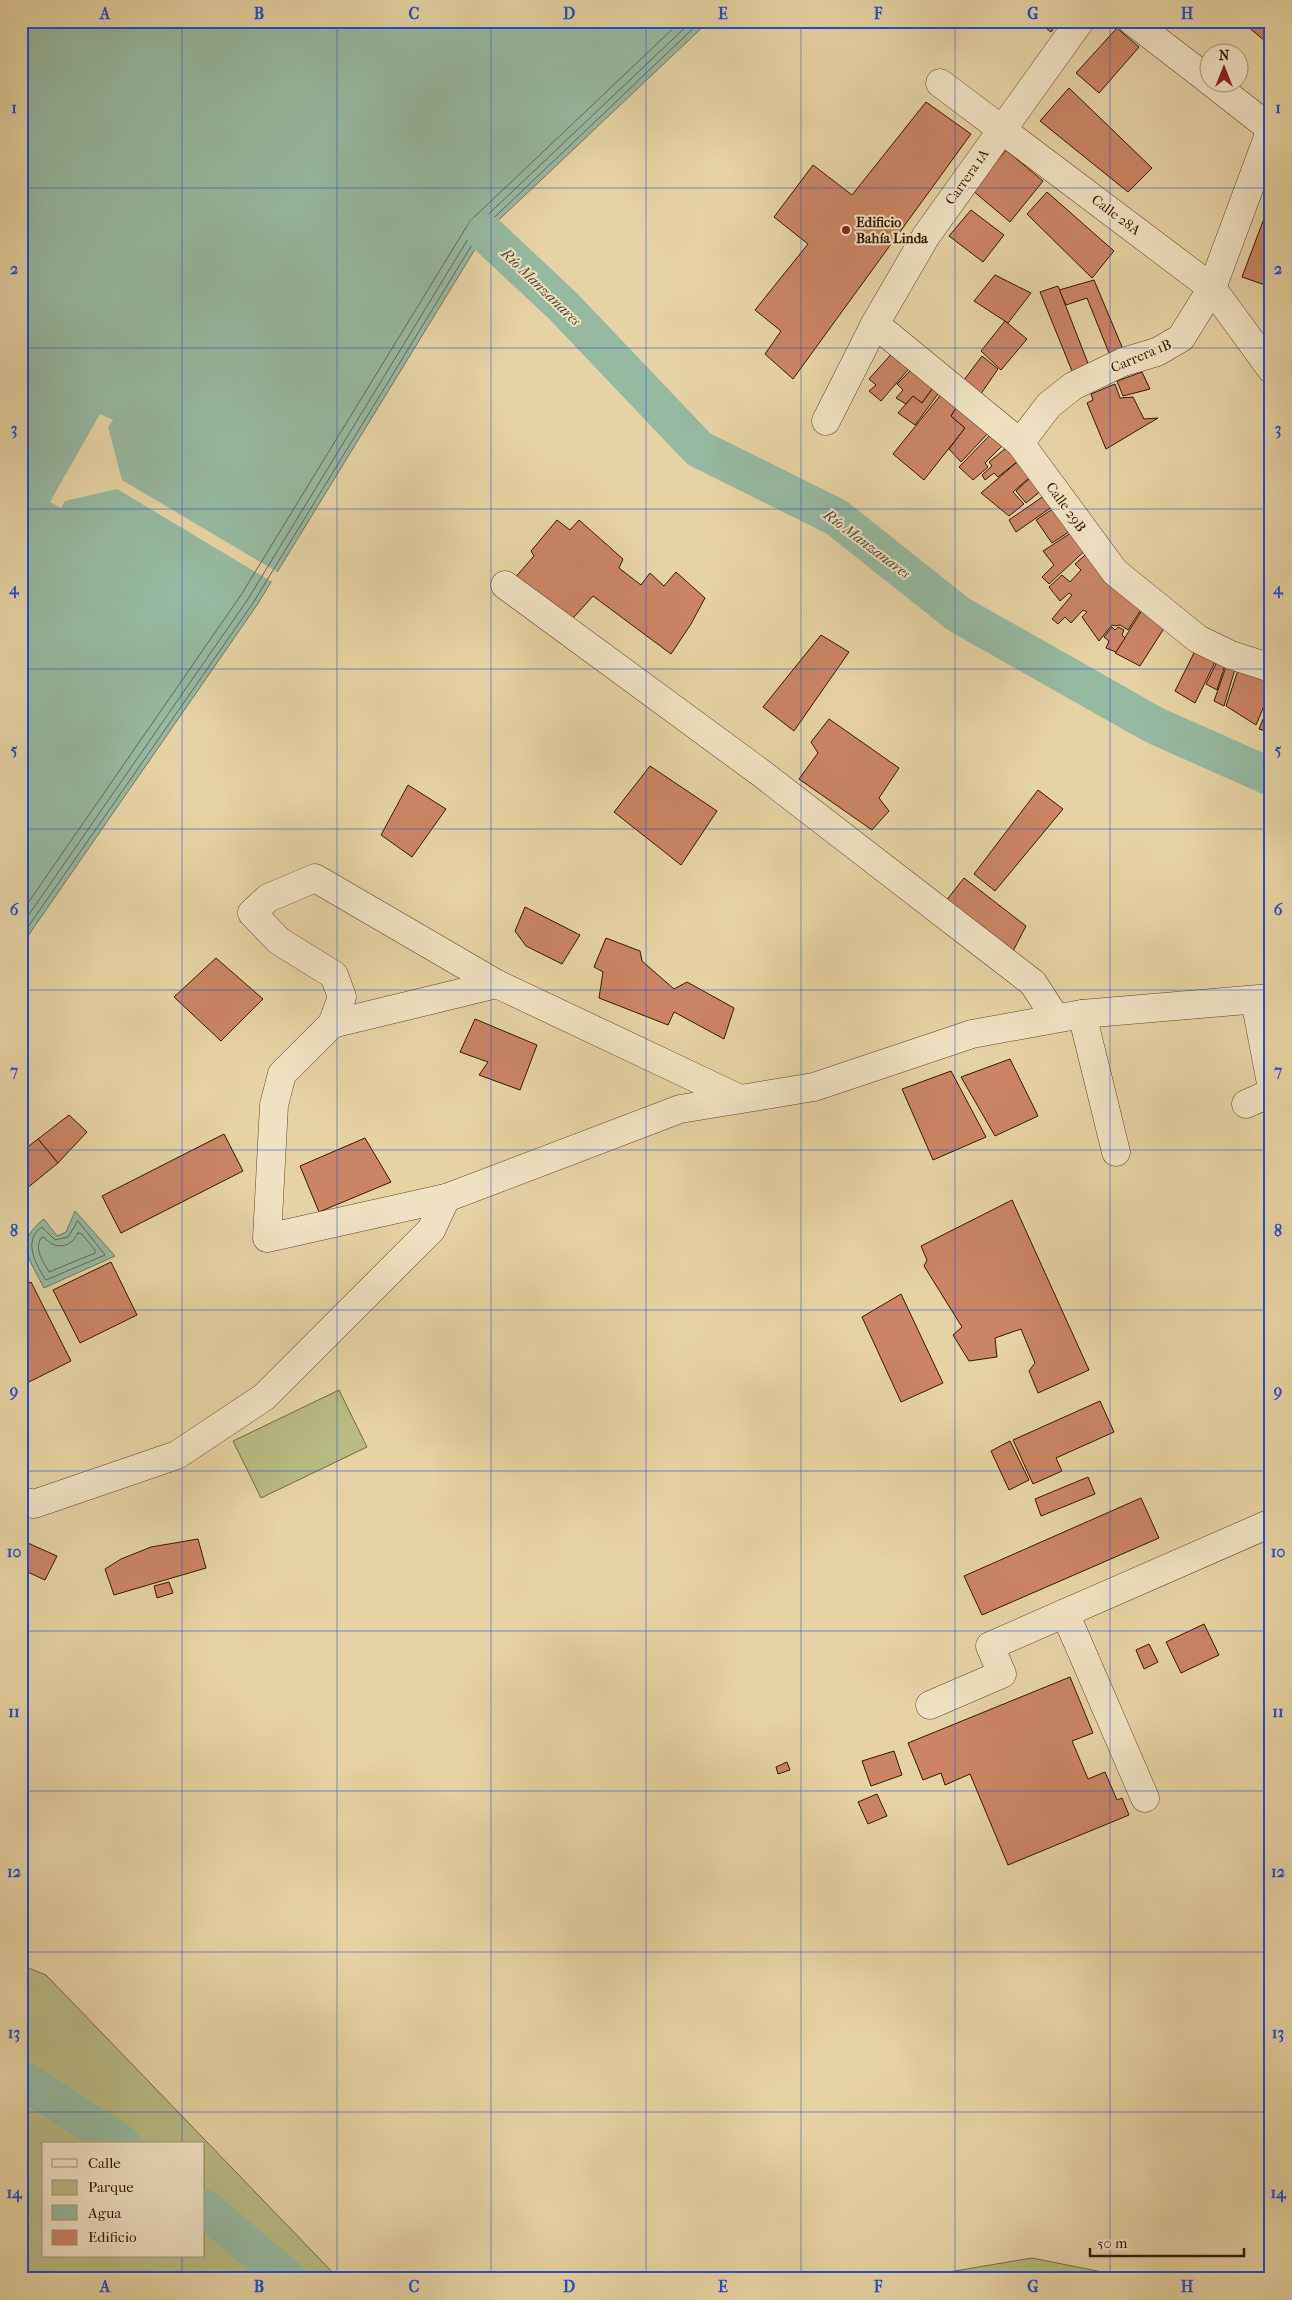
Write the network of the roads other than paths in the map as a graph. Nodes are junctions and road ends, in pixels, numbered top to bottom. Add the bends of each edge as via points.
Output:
1 (1080, 21) edge
2 (1132, 21) edge
3 (1200, 74) edge
4 (940, 83) dead end
5 (1223, 92) edge
6 (1002, 129) junction
7 (1271, 129) edge
8 (1212, 288) junction
9 (875, 324) junction
10 (1271, 369) edge
11 (826, 421) dead end
12 (1020, 443) junction
13 (505, 586) dead end
14 (1271, 668) edge
15 (497, 984) junction
16 (1263, 999) edge
17 (1068, 1015) junction
18 (332, 1024) junction
19 (1271, 1083) edge
20 (1271, 1094) edge
21 (740, 1100) junction
22 (1246, 1104) dead end
23 (1116, 1152) dead end
24 (446, 1198) junction
25 (21, 1501) edge
26 (1271, 1523) edge
27 (1065, 1613) junction
28 (930, 1705) dead end
29 (1145, 1798) dead end

1 - 6 street, Carrera 1A
2 - 3 street
4 - 6 street, Calle 28A
5 - 7 street
6 - 8 street, Calle 28A
6 - 9 street, Carrera 1A via 926,236
7 - 8 street, Carrera 1B
8 - 10 street, Calle 28A
8 - 12 street, Carrera 1B via 1181,338 1156,352 1123,362 1073,386 1049,405
9 - 11 street, Carrera 1A
9 - 12 street, Calle 29B
12 - 14 street, Calle 29B via 1114,572 1198,638
13 - 17 street via 761,773 1033,984
15 - 18 street
15 - 18 street via 315,878 268,898 252,913 279,941 334,975 342,997
15 - 21 street
16 - 17 street
16 - 19 street
17 - 21 street via 972,1034 814,1087
17 - 23 street
18 - 24 street via 282,1074 274,1105 267,1238
20 - 22 street
21 - 24 street via 680,1109
24 - 25 street via 432,1230 264,1398 176,1455 34,1504
26 - 27 street
27 - 28 street via 990,1646 1002,1674
27 - 29 street

